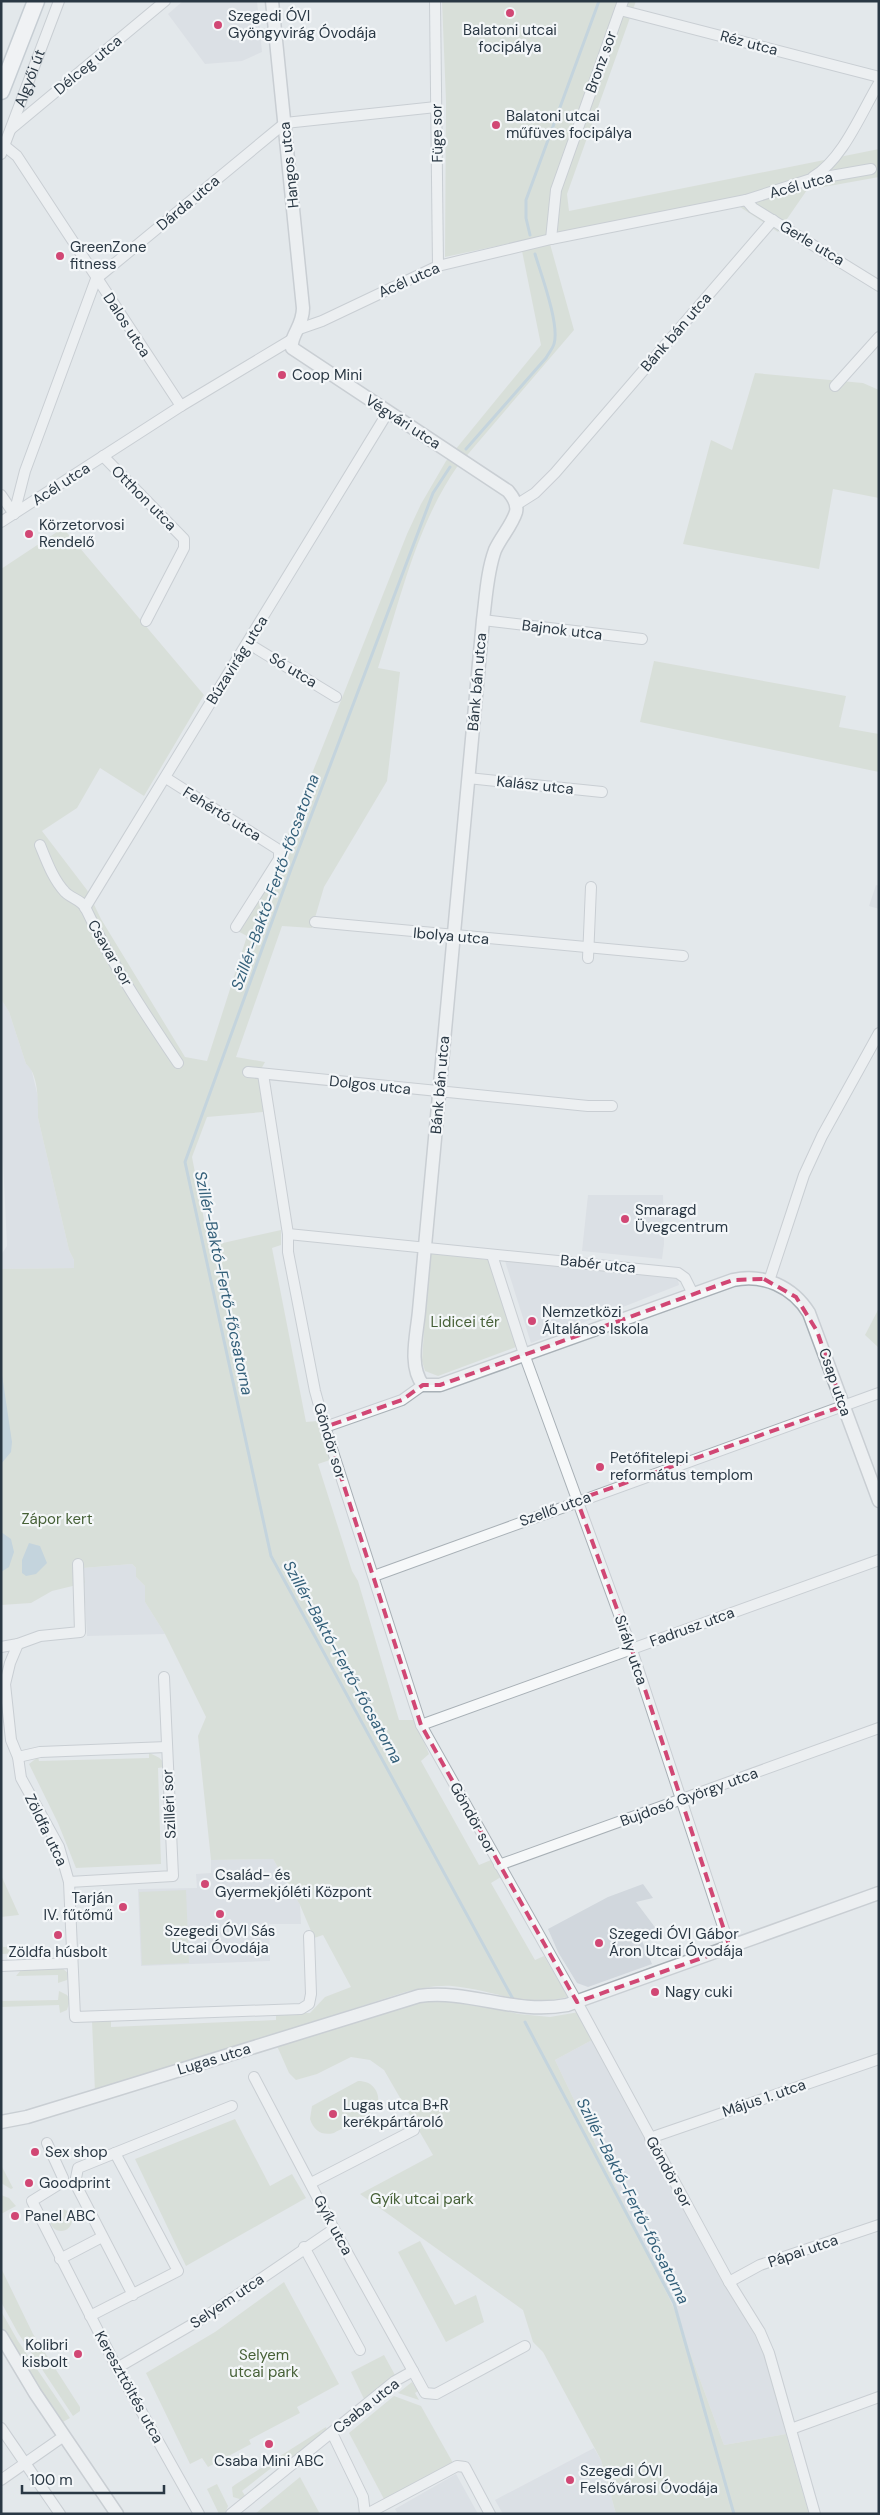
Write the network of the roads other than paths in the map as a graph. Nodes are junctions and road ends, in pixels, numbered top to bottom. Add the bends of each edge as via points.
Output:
1 (36, 1) edge
2 (59, 1) edge
3 (165, 1) edge
4 (272, 1) edge
5 (434, 1) edge
6 (622, 5) edge
7 (879, 77) edge
8 (879, 83) edge
9 (1, 91) edge
10 (436, 107) junction
11 (285, 123) junction
12 (11, 129) junction
13 (2, 147) edge
14 (871, 169) dead end
15 (808, 180) junction
16 (746, 200) junction
17 (773, 220) junction
18 (551, 239) junction
19 (438, 266) junction
20 (96, 279) junction
21 (879, 286) edge
22 (299, 329) junction
23 (879, 338) edge
24 (291, 340) junction
25 (835, 386) dead end
26 (181, 406) junction
27 (388, 412) junction
28 (103, 456) junction
29 (1, 495) edge
30 (516, 505) junction
31 (14, 514) junction
32 (1, 522) edge
33 (146, 620) dead end
34 (483, 620) junction
35 (642, 639) dead end
36 (249, 644) junction
37 (336, 697) dead end
38 (166, 778) junction
39 (468, 778) junction
40 (602, 792) dead end
41 (40, 845) dead end
42 (591, 887) dead end
43 (86, 908) junction
44 (315, 922) dead end
45 (236, 927) dead end
46 (453, 936) junction
47 (588, 953) junction
48 (683, 956) dead end
49 (879, 1033) edge
50 (178, 1063) dead end
51 (248, 1072) dead end
52 (263, 1074) junction
53 (439, 1092) junction
54 (612, 1106) dead end
55 (288, 1234) junction
56 (425, 1247) junction
57 (492, 1255) junction
58 (769, 1281) junction
59 (693, 1294) junction
60 (524, 1354) junction
61 (423, 1385) junction
62 (879, 1393) edge
63 (843, 1406) junction
64 (325, 1427) junction
65 (577, 1500) junction
66 (879, 1501) edge
67 (879, 1560) edge
68 (78, 1564) dead end
69 (374, 1576) junction
70 (18, 1644) junction
71 (1, 1647) edge
72 (632, 1650) junction
73 (164, 1677) dead end
74 (3, 1681) edge
75 (421, 1725) junction
76 (879, 1728) edge
77 (167, 1747) junction
78 (18, 1757) junction
79 (680, 1800) junction
80 (499, 1865) junction
81 (69, 1882) junction
82 (879, 1893) edge
83 (309, 1936) dead end
84 (730, 1948) junction
85 (72, 1963) junction
86 (1, 1966) edge
87 (577, 2002) junction
88 (879, 2058) edge
89 (254, 2077) dead end
90 (232, 2106) dead end
91 (27, 2117) junction
92 (1, 2122) edge
93 (1, 2128) edge
94 (414, 2130) dead end
95 (650, 2138) junction
96 (47, 2143) dead end
97 (115, 2153) junction
98 (311, 2183) junction
99 (879, 2225) edge
100 (334, 2229) junction
101 (102, 2237) junction
102 (304, 2248) junction
103 (60, 2259) junction
104 (729, 2282) junction
105 (133, 2295) junction
106 (90, 2316) junction
107 (1, 2336) edge
108 (525, 2346) dead end
109 (360, 2350) dead end
110 (117, 2368) junction
111 (413, 2371) junction
112 (879, 2397) edge
113 (1, 2428) edge
114 (791, 2429) junction
115 (332, 2432) junction
116 (64, 2436) junction
117 (25, 2464) junction
118 (1, 2480) edge
119 (235, 2512) edge
120 (60, 2514) edge
121 (117, 2514) edge
122 (199, 2514) edge
123 (366, 2514) edge
124 (490, 2514) edge
125 (815, 2514) edge

1 - 9 main road, Algyői út
2 - 12 street, Algyői út
3 - 12 street, Délceg utca
4 - 11 street, Hangos utca
5 - 10 street, Füge sor
6 - 7 street, Réz utca
6 - 18 street, Bronz sor via 556,190
8 - 15 street via 836,156 824,171
10 - 11 street
10 - 19 street, Füge sor
11 - 20 street, Dárda utca
11 - 22 street, Hangos utca via 303,319
12 - 13 street, Algyői út
13 - 20 street, Dalos utca via 17,156
14 - 15 street, Acél utca
15 - 16 street, Acél utca
16 - 17 street, Gerle utca via 752,208
16 - 18 street, Acél utca
17 - 21 street, Gerle utca
17 - 30 street, Bánk bán utca via 555,472 535,494
18 - 19 street, Acél utca
19 - 22 street, Acél utca
20 - 26 street, Dalos utca
20 - 31 street via 25,471
22 - 24 street, Acél utca
23 - 25 street
24 - 26 street, Acél utca
24 - 27 street, Végvári utca via 292,348 298,353
26 - 28 street, Acél utca
27 - 30 street, Végvári utca via 508,491
27 - 36 street, Búzavirág utca
28 - 31 street, Acél utca
28 - 33 street, Otthon utca via 184,539 184,548
29 - 31 street
30 - 34 street, Bánk bán utca via 516,512 494,553
31 - 32 street, Acél utca
34 - 35 street, Bajnok utca
34 - 39 street, Bánk bán utca
36 - 37 street, Só utca
36 - 38 street, Búzavirág utca via 212,697
38 - 43 street, Búzavirág utca
38 - 45 street, Fehértó utca via 279,850 278,859
39 - 40 street, Kalász utca
39 - 46 street, Bánk bán utca
41 - 43 street, Csavar sor via 57,882
42 - 47 street
43 - 50 street, Csavar sor via 122,976
44 - 46 street, Ibolya utca
46 - 47 street, Ibolya utca
46 - 53 street, Bánk bán utca
47 - 48 street, Ibolya utca
49 - 58 street via 804,1175
51 - 52 street, Dolgos utca
52 - 53 street, Dolgos utca
52 - 55 street, Göndör sor
53 - 54 street, Dolgos utca
53 - 56 street, Bánk bán utca
55 - 56 street
55 - 64 street, Göndör sor via 290,1262
56 - 57 street
56 - 61 street via 414,1363 416,1376
57 - 59 street, Babér utca via 678,1273 685,1278
57 - 60 street
58 - 59 street via 740,1278
58 - 63 street, Csap utca via 796,1297 809,1313
59 - 60 street
60 - 61 street via 440,1385
60 - 65 street, Sirály utca
61 - 64 street via 402,1400
62 - 63 street, Szellő utca
63 - 65 street, Szellő utca
63 - 66 street, Csap utca
64 - 69 street, Göndör sor
65 - 69 street, Szellő utca
65 - 72 street, Sirály utca
67 - 72 street, Fadrusz utca
68 - 70 street via 80,1632 40,1636
69 - 75 street, Göndör sor
70 - 71 street
70 - 74 street, Zöldfa utca
72 - 75 street, Fadrusz utca
72 - 79 street, Sirály utca
73 - 77 street, Szilléri sor
74 - 78 street, Zöldfa utca via 11,1740
75 - 80 street, Göndör sor
76 - 79 street, Bujdosó György utca
77 - 78 street via 40,1752
77 - 81 street, Szilléri sor via 173,1876
78 - 81 street, Zöldfa utca via 21,1778 58,1848
79 - 80 street, Bujdosó György utca
79 - 84 street, Sirály utca
80 - 87 street, Göndör sor
81 - 85 street, Zöldfa utca
82 - 84 street, Lugas utca
83 - 85 street, Zöldfa utca via 311,1994 309,2004 301,2009 75,2017
84 - 87 street, Lugas utca
85 - 86 street
87 - 91 street, Lugas utca via 535,2008 445,1994 419,1996
87 - 95 street, Göndör sor
88 - 95 street, Május 1. utca
89 - 98 street, Gyík utca
90 - 97 street
91 - 92 street, Lugas utca
91 - 93 street, Lugas utca
94 - 98 street
95 - 104 street, Göndör sor
96 - 103 street, Kereszttöltés utca via 63,2178 62,2183 32,2201
97 - 101 street via 78,2168 75,2176 75,2183
97 - 105 street via 178,2271
98 - 100 street, Gyík utca
99 - 104 street, Pápai utca via 760,2266
100 - 102 street, Selyem utca
100 - 111 street, Gyík utca
101 - 103 street
101 - 105 street
102 - 109 street
102 - 110 street, Selyem utca via 205,2317
103 - 106 street, Kereszttöltés utca
104 - 114 street, Göndör sor via 766,2346
105 - 106 street
106 - 110 street, Kereszttöltés utca
107 - 116 street
108 - 111 street, Csaba utca via 436,2394 425,2393
110 - 122 street, Kereszttöltés utca
111 - 115 street, Csaba utca via 395,2381
112 - 114 street
113 - 117 street
114 - 125 street, Göndör sor
115 - 119 street, Csaba utca
115 - 123 street via 363,2497
116 - 117 street
116 - 121 street
117 - 118 street
117 - 120 street
123 - 124 street via 457,2466 465,2467

